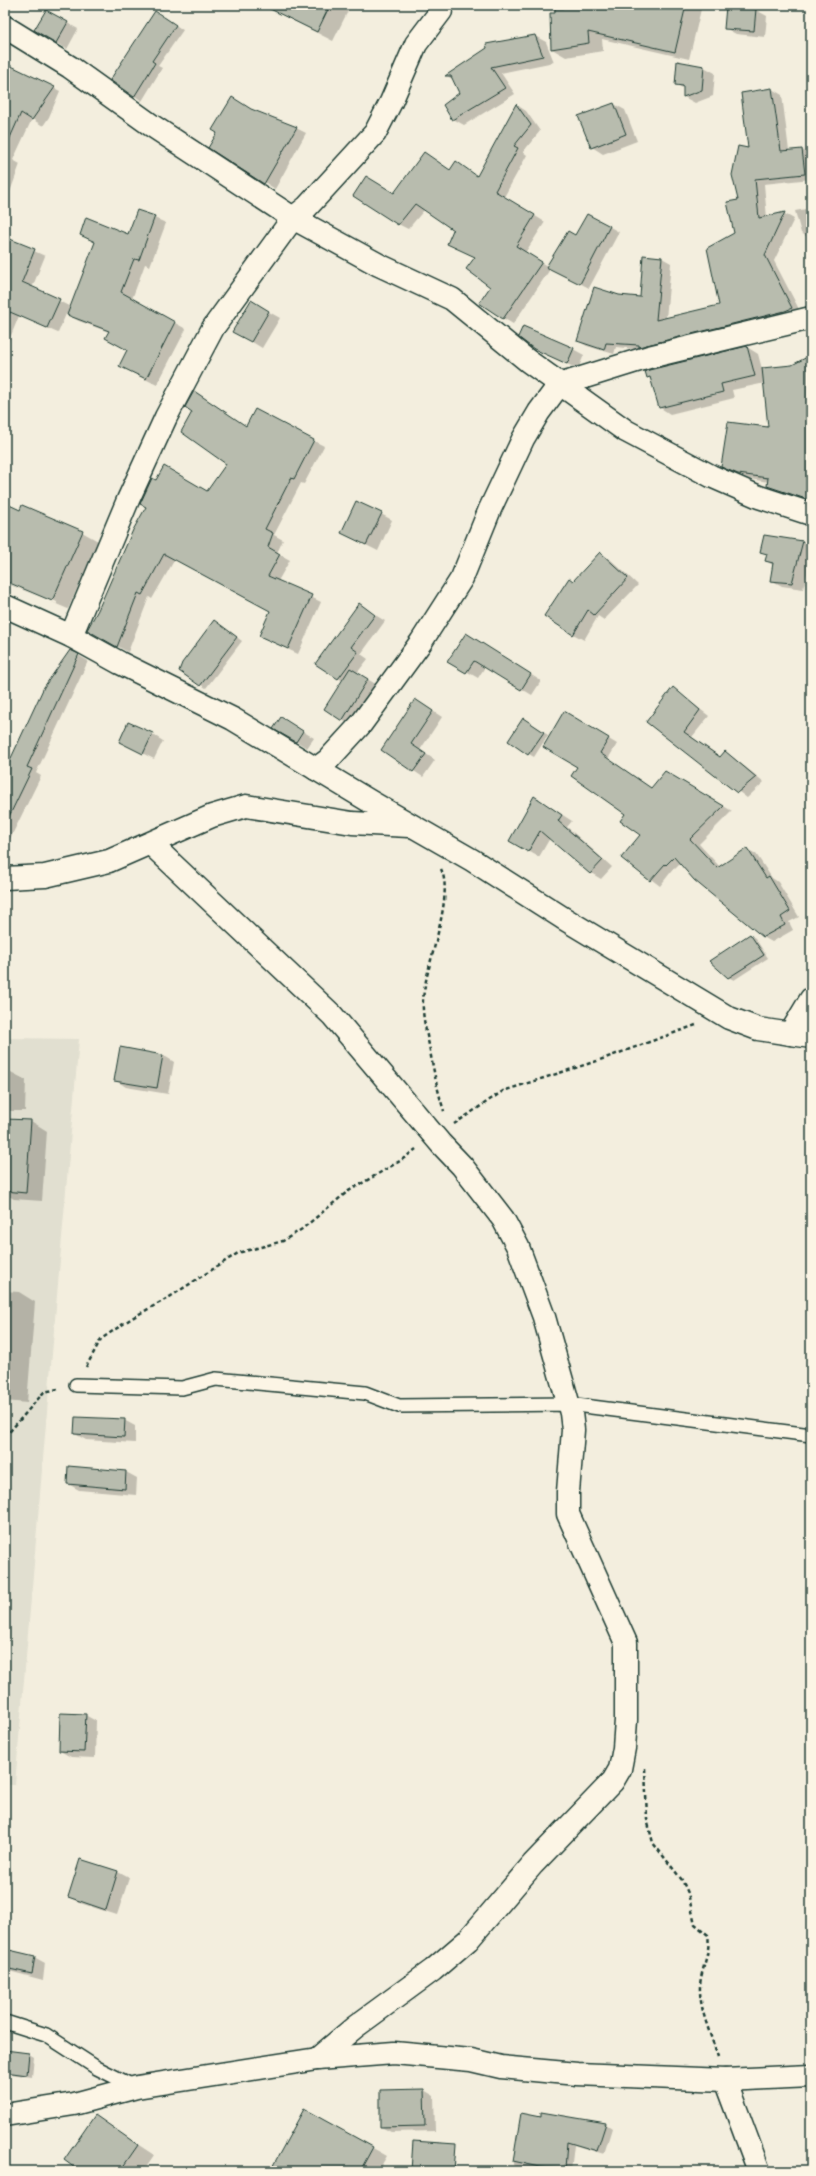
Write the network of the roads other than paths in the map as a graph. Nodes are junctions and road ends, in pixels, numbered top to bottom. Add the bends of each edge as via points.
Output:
1 (446, 7) edge
2 (5, 27) edge
3 (293, 218) junction
4 (811, 318) edge
5 (559, 385) junction
6 (811, 514) edge
7 (5, 606) edge
8 (71, 636) junction
9 (316, 769) junction
10 (415, 827) junction
11 (151, 844) junction
12 (5, 878) edge
13 (811, 999) edge
14 (801, 1035) edge
15 (76, 1385) road end
16 (568, 1404) junction
17 (811, 1435) edge
18 (5, 2022) edge
19 (317, 2059) junction
20 (811, 2076) edge
21 (725, 2080) junction
22 (137, 2087) junction
23 (5, 2115) edge
24 (758, 2171) edge

1 - 3 street via 416,44 375,133 307,207
2 - 3 street via 70,67
3 - 5 street via 379,265 452,300
3 - 8 street via 213,328 166,417
4 - 5 street via 649,357
5 - 6 street via 626,432 759,497
5 - 9 street via 523,439 490,509 462,578 422,642 361,724 328,760
7 - 8 street
8 - 9 street via 233,719
9 - 10 street
10 - 11 street via 352,823 246,806 212,816
10 - 14 street via 729,1018 758,1029
11 - 12 street via 84,868 45,876
11 - 16 street via 332,1015 442,1132 462,1166 503,1219 518,1247 544,1317
13 - 14 street
15 - 16 lane via 182,1388 216,1379 365,1393 399,1406
16 - 17 lane
16 - 19 street via 572,1430 568,1514 626,1643 626,1720 620,1769 614,1781 533,1864 468,1940
18 - 22 lane via 46,2035 97,2068
19 - 21 street via 394,2053 577,2074
19 - 22 street
20 - 21 street
21 - 24 street
22 - 23 street via 74,2104

